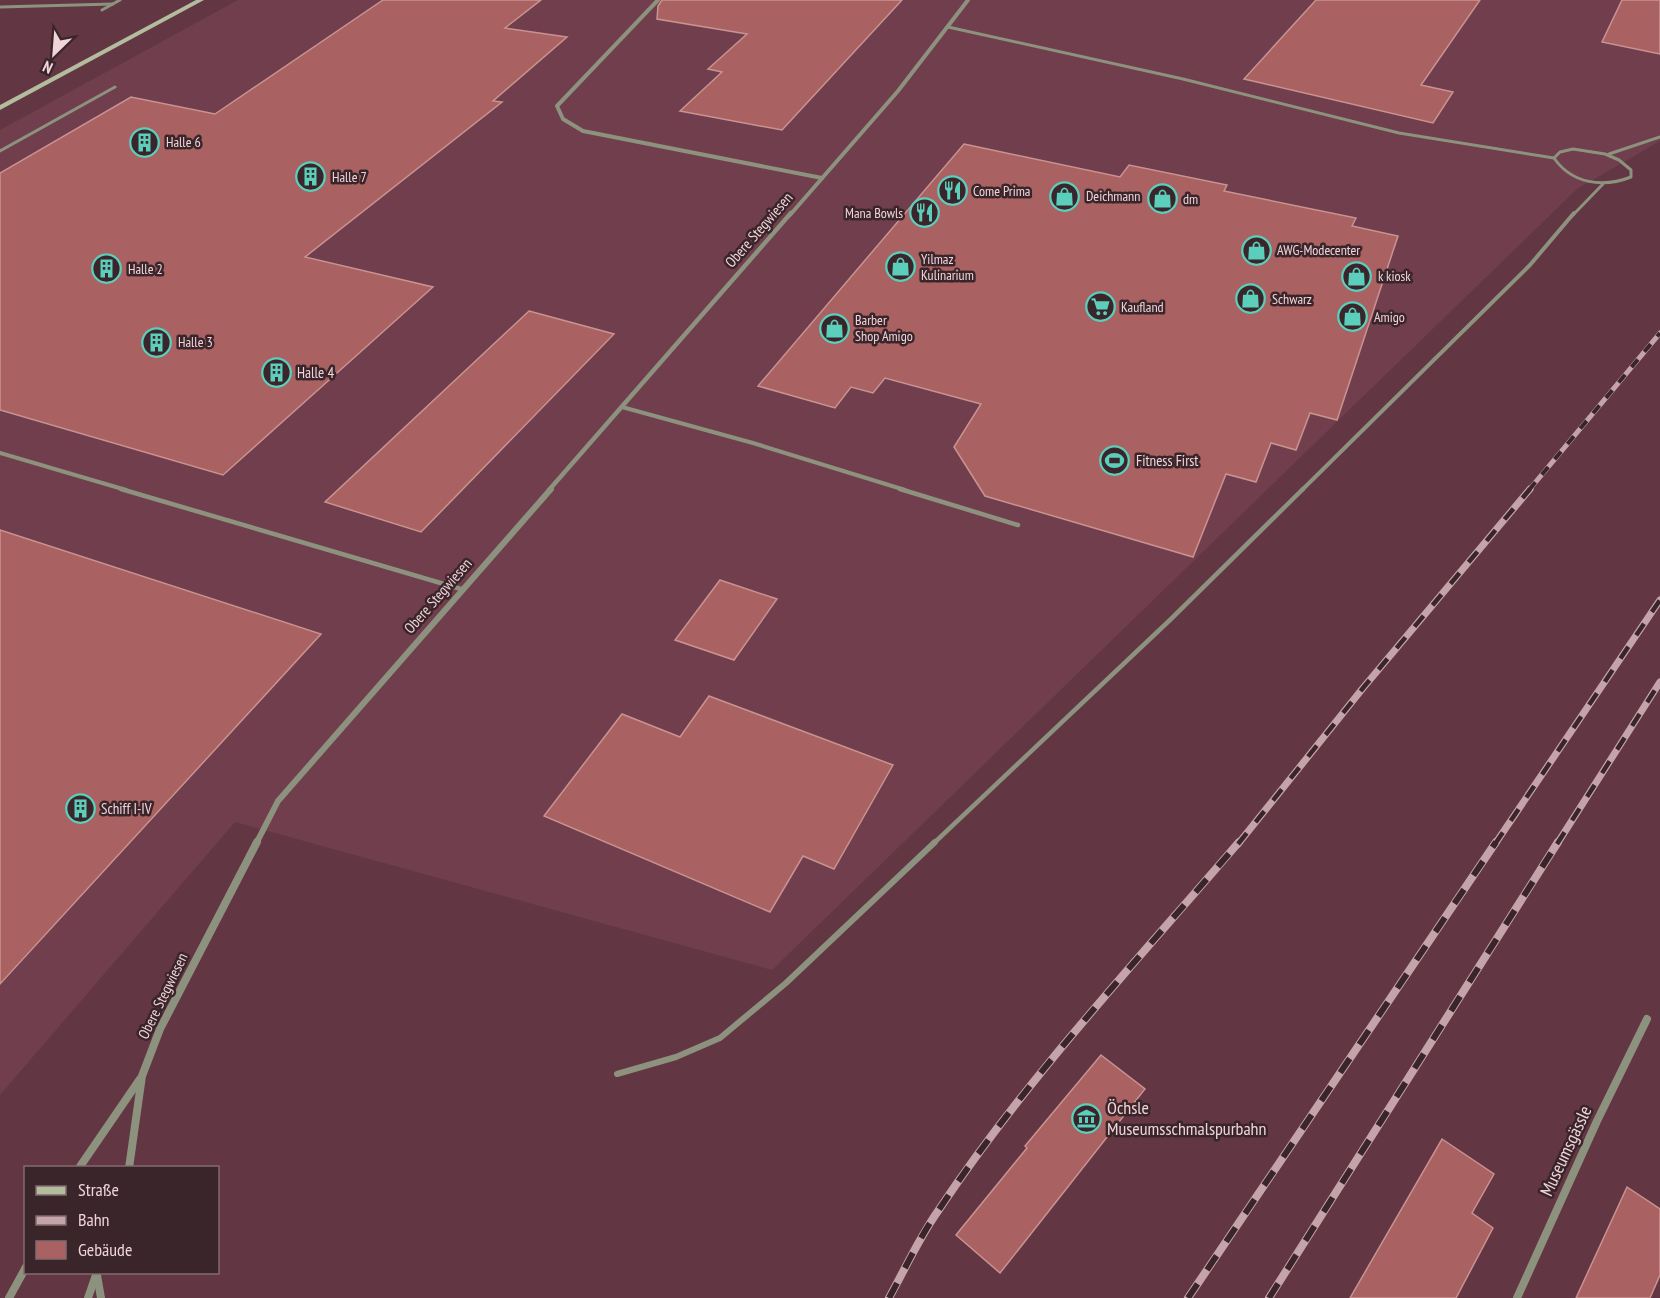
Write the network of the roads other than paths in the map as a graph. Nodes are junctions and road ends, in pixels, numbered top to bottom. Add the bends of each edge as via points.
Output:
1 (120, 0) edge
2 (201, 0) edge
3 (658, 0) edge
4 (969, 0) edge
5 (113, 4) junction
6 (0, 7) edge
7 (102, 10) dead end
8 (948, 27) junction
9 (115, 87) dead end
10 (0, 108) edge
11 (1660, 137) edge
12 (0, 151) edge
13 (1608, 154) junction
14 (1554, 158) junction
15 (822, 178) junction
16 (1603, 184) junction
17 (622, 407) junction
18 (0, 453) edge
19 (1018, 525) dead end
20 (461, 589) junction
21 (1647, 1020) dead end
22 (617, 1074) dead end
23 (142, 1076) junction
24 (80, 1166) edge
25 (129, 1166) edge
26 (24, 1270) edge
27 (97, 1274) edge
28 (97, 1274) edge
29 (9, 1298) edge
30 (88, 1298) edge
31 (100, 1298) edge
32 (1517, 1298) edge

1 - 5 lane
2 - 10 main road
3 - 15 street, Obere Stegwiesen via 557,106 559,117 583,131
4 - 8 street, Obere Stegwiesen
5 - 6 lane
5 - 7 lane
8 - 14 lane via 1183,79 1399,133
8 - 15 street, Obere Stegwiesen via 898,92
9 - 12 lane
11 - 13 lane
13 - 14 lane via 1573,149
13 - 16 lane via 1624,161 1631,177
14 - 16 lane via 1559,169 1578,179
15 - 17 street, Obere Stegwiesen
16 - 22 lane via 1530,265 1171,620 786,983 720,1038 676,1057
17 - 19 lane
17 - 20 street, Obere Stegwiesen
18 - 20 lane
20 - 23 street, Obere Stegwiesen via 278,801 160,1029
21 - 32 street, Museumsgässle
23 - 24 street, Obere Stegwiesen
23 - 25 street, Obere Stegwiesen
26 - 29 street
27 - 30 street
28 - 31 street

